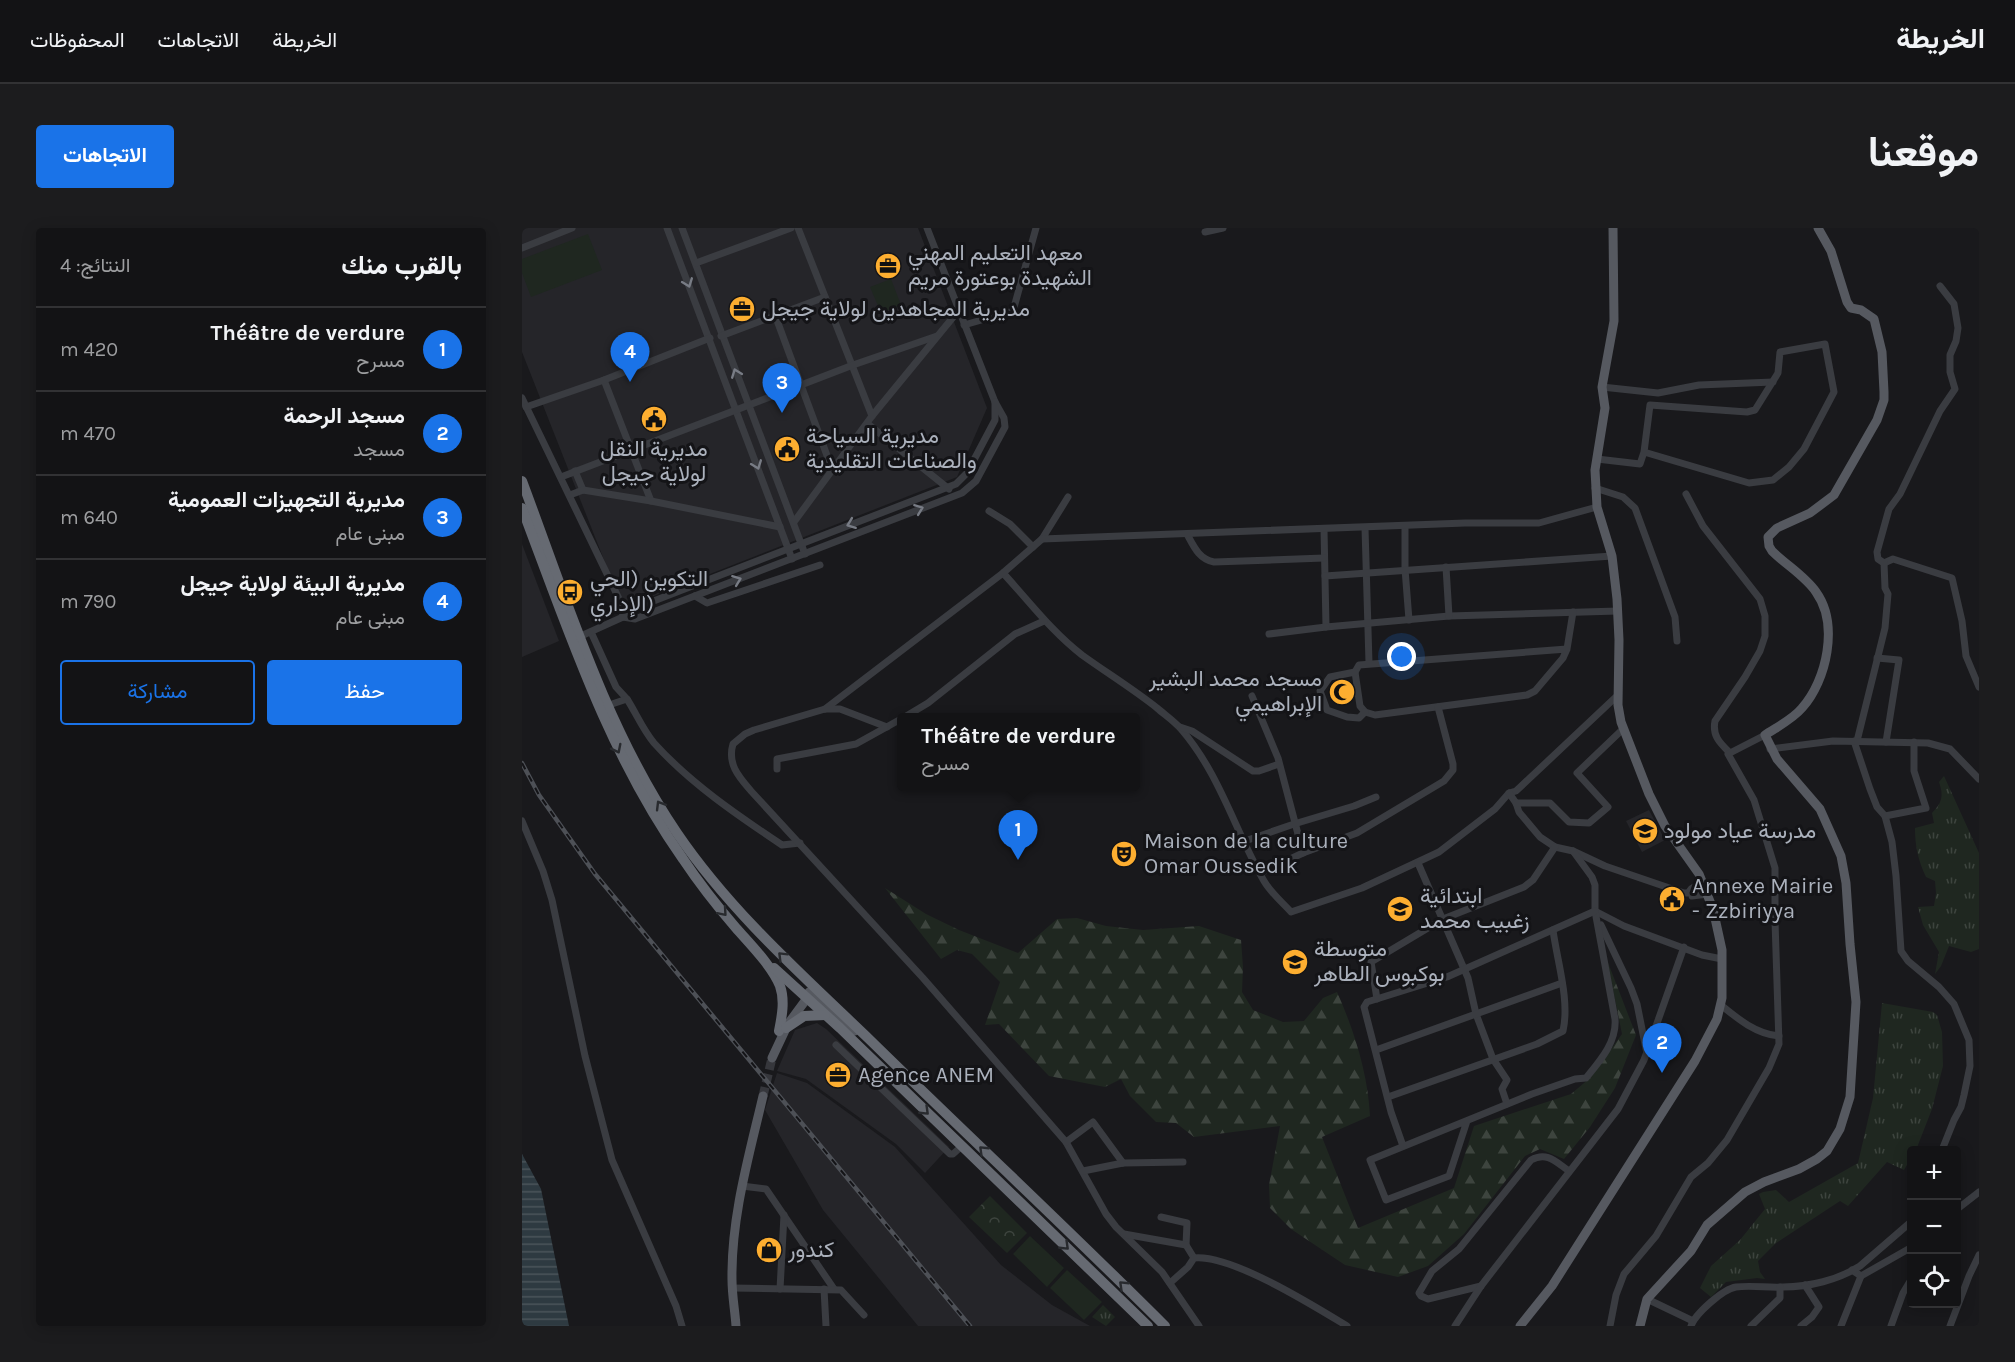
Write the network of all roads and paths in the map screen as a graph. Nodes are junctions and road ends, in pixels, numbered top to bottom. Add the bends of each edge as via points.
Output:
1 (572, 228) edge
2 (667, 228) edge
3 (682, 228) edge
4 (791, 228) edge
5 (798, 228) edge
6 (927, 228) edge
7 (1036, 228) edge
8 (1223, 228) edge
9 (1613, 228) edge
10 (1818, 228) edge
11 (1205, 232) dead end
12 (522, 248) edge
13 (696, 263) junction
14 (1940, 286) dead end
15 (825, 297) junction
16 (958, 310) junction
17 (775, 315) junction
18 (964, 325) junction
19 (722, 336) junction
20 (937, 336) junction
21 (710, 338) junction
22 (853, 365) junction
23 (604, 380) junction
24 (1773, 382) junction
25 (802, 386) junction
26 (1602, 387) junction
27 (522, 398) edge
28 (995, 402) junction
29 (749, 406) junction
30 (526, 408) junction
31 (736, 411) junction
32 (872, 417) junction
33 (868, 424) junction
34 (632, 449) junction
35 (1644, 453) junction
36 (1597, 459) junction
37 (832, 469) junction
38 (574, 471) junction
39 (561, 477) junction
40 (522, 481) edge
41 (948, 487) junction
42 (1595, 488) junction
43 (584, 490) junction
44 (1686, 494) dead end
45 (570, 495) junction
46 (951, 497) junction
47 (1068, 497) dead end
48 (651, 501) junction
49 (1597, 507) junction
50 (522, 508) edge
51 (989, 511) dead end
52 (794, 524) junction
53 (1405, 526) junction
54 (1365, 528) junction
55 (1324, 529) junction
56 (782, 531) junction
57 (1187, 534) junction
58 (1042, 539) junction
59 (801, 543) junction
60 (1033, 546) junction
61 (788, 548) junction
62 (774, 554) junction
63 (805, 554) junction
64 (1612, 555) junction
65 (1324, 558) junction
66 (792, 559) junction
67 (779, 563) junction
68 (1884, 563) junction
69 (820, 565) dead end
70 (1446, 567) junction
71 (1405, 569) junction
72 (1366, 572) junction
73 (1003, 573) junction
74 (1325, 576) junction
75 (785, 577) junction
76 (695, 596) junction
77 (1618, 611) junction
78 (1572, 612) junction
79 (1449, 616) junction
80 (623, 617) junction
81 (1409, 620) junction
82 (1044, 621) junction
83 (1368, 624) junction
84 (1326, 627) junction
85 (586, 634) junction
86 (1269, 634) dead end
87 (1677, 642) dead end
88 (598, 648) junction
89 (1567, 650) junction
90 (587, 653) junction
91 (1877, 658) junction
92 (1369, 663) junction
93 (1355, 672) junction
94 (1979, 687) edge
95 (1618, 695) junction
96 (1252, 696) dead end
97 (627, 699) junction
98 (609, 705) junction
99 (1438, 707) junction
100 (825, 709) junction
101 (911, 713) edge
102 (1362, 715) junction
103 (897, 721) edge
104 (887, 727) junction
105 (1180, 728) junction
106 (1623, 729) junction
107 (1765, 735) junction
108 (1856, 741) junction
109 (1886, 742) junction
110 (1914, 742) junction
111 (1770, 749) junction
112 (1730, 753) junction
113 (1279, 764) junction
114 (777, 769) dead end
115 (1979, 779) edge
116 (1509, 793) junction
117 (1376, 797) dead end
118 (1516, 802) junction
119 (1885, 816) junction
120 (522, 821) edge
121 (1294, 824) junction
122 (1245, 841) junction
123 (800, 843) junction
124 (1555, 847) junction
125 (1573, 851) junction
126 (1303, 854) junction
127 (1418, 863) junction
128 (1260, 873) junction
129 (1702, 882) junction
130 (1708, 894) junction
131 (1692, 896) dead end
132 (1595, 911) junction
133 (1443, 919) junction
134 (1553, 930) junction
135 (1684, 947) junction
136 (754, 949) junction
137 (1722, 959) junction
138 (1465, 969) junction
139 (1562, 983) junction
140 (807, 992) junction
141 (1377, 999) junction
142 (1721, 1005) junction
143 (1476, 1014) junction
144 (825, 1015) junction
145 (782, 1029) junction
146 (1779, 1036) junction
147 (836, 1045) dead end
148 (1376, 1050) junction
149 (1647, 1051) junction
150 (1493, 1059) junction
151 (764, 1096) tunnel mouth
152 (1388, 1097) junction
153 (1507, 1104) junction
154 (1467, 1121) junction
155 (1066, 1142) junction
156 (962, 1146) junction
157 (1403, 1146) junction
158 (1944, 1146) edge
159 (1183, 1162) dead end
160 (1123, 1163) junction
161 (1083, 1171) junction
162 (1569, 1171) junction
163 (742, 1186) junction
164 (1979, 1192) edge
165 (1961, 1206) edge
166 (784, 1215) junction
167 (1161, 1217) dead end
168 (1907, 1226) edge
169 (1122, 1233) junction
170 (1186, 1245) junction
171 (1907, 1249) edge
172 (1979, 1256) edge
173 (1194, 1258) junction
174 (1852, 1270) junction
175 (1861, 1276) junction
176 (1170, 1284) junction
177 (1805, 1285) junction
178 (1481, 1286) junction
179 (1907, 1286) edge
180 (1780, 1287) junction
181 (732, 1288) junction
182 (780, 1289) junction
183 (824, 1289) junction
184 (834, 1290) junction
185 (1647, 1299) junction
186 (864, 1316) dead end
187 (1692, 1324) edge
188 (682, 1326) edge
189 (736, 1326) edge
190 (826, 1326) edge
191 (1148, 1326) edge
192 (1165, 1326) edge
193 (1199, 1326) edge
194 (1347, 1326) edge
195 (1455, 1326) edge
196 (1520, 1326) edge
197 (1610, 1326) edge
198 (1640, 1326) edge
199 (1751, 1326) edge
200 (1801, 1326) edge
201 (1841, 1326) edge
202 (1891, 1326) edge
203 (1950, 1326) edge

1 - 12 street
2 -> 21 street
3 - 13 street
4 - 13 street
5 - 15 street
6 - 16 street
7 - 18 street via 1013,311
8 - 11 street
9 - 26 main road via 1614,321
10 - 107 main road via 1831,251 1847,302 1874,319 1884,400 1874,426 1834,495 1768,537 1772,551 1817,593 1828,629 1824,665 1812,695 1799,712
13 - 19 street
14 - 68 street via 1954,304 1958,328 1950,355 1955,389 1889,509 1877,552
15 - 17 street
15 - 22 street
16 - 18 street
16 - 20 street
17 - 19 street
17 - 25 street
18 - 28 street
29 -> 19 street
20 - 22 street
20 - 32 street
21 - 23 street
21 - 31 street
22 - 25 street
22 - 32 street
23 - 30 street
23 - 34 street
24 - 26 street via 1698,385 1658,393
24 - 35 street via 1755,410 1747,412 1650,405
24 - 35 street via 1780,352 1825,344 1834,392 1804,450 1773,480 1749,483
25 - 29 street
25 - 37 street
26 - 36 main road via 1605,408
27 - 30 street
28 - 41 street via 994,420 967,473
28 - 46 street via 1005,427 976,481
29 - 31 street
29 - 52 street
30 - 39 street
31 - 34 street
31 -> 56 street
32 - 33 street
33 - 37 street
33 - 41 street
34 - 38 street
34 - 48 street
35 - 36 street via 1640,464
36 - 42 main road
37 - 52 street
38 - 39 street
38 - 43 street
39 - 45 street
40 - 85 highway
41 - 46 street
41 -> 59 street
42 - 49 main road
42 - 87 street via 1623,496 1635,508 1675,617
43 - 45 street
43 - 48 street
44 - 112 street via 1703,526 1760,599 1765,616 1760,651 1715,721 1716,737
45 - 80 street via 622,605
63 -> 46 street
47 - 58 street
48 - 56 street
49 - 53 street via 1539,523
49 - 64 main road
50 -> 136 highway via 611,737 656,820 712,900
51 - 60 street
52 - 56 street
52 - 59 street
53 - 54 street
53 - 71 street
54 - 55 street
54 - 72 street
55 - 57 street
55 - 65 street
56 - 61 street
56 - 62 street
57 - 58 street
57 - 65 street via 1206,561
58 - 60 street
59 - 61 street
59 - 63 street
60 - 73 street
61 - 62 street
61 - 66 street
62 - 80 street via 633,609
63 - 66 street
64 - 70 street
64 - 77 main road
65 - 74 street
66 - 67 street
67 - 75 street
76 -> 67 street
68 - 91 street via 1887,615
68 - 94 street via 1893,559 1952,578 1966,656
69 - 75 street
70 - 71 street
70 - 79 street
71 - 72 street
71 - 81 street
72 - 74 street
72 - 83 street
73 - 82 street
73 - 100 street
74 - 84 street
75 - 76 street via 707,603
76 - 80 street via 635,619
77 - 78 street
77 - 95 main road
78 - 79 street
78 - 89 street
79 - 81 street
80 - 85 street
81 - 83 street
82 - 101 street via 1015,634
82 - 105 street via 1081,654
83 - 84 street
83 - 92 street
84 - 86 street
85 - 88 street
85 - 90 highway
88 - 90 street
88 - 97 street via 616,687
89 - 92 street
89 - 99 street via 1558,666 1531,694
90 - 98 highway
91 - 108 street
91 - 109 street via 1899,660
92 - 93 street via 1359,665
93 - 102 street
93 - 102 street via 1330,677 1320,691 1327,710 1347,717
95 - 106 main road
95 - 116 street via 1516,791
96 - 113 street
97 - 98 street
97 - 123 street via 652,741 701,785 782,845
140 -> 98 highway via 676,832
99 - 102 street
99 - 126 street via 1454,764 1444,781 1357,833
100 - 104 street via 840,709
100 - 123 street via 754,730 738,739 732,748 736,772
103 - 104 street
104 - 114 street via 856,744 777,759
105 - 113 street via 1192,731 1253,771
105 - 122 street via 1217,784
106 - 118 street via 1577,773 1608,807 1589,823 1569,822 1550,802
106 - 129 main road via 1665,826
107 - 111 main road
107 - 112 street
108 - 109 street
108 - 111 street
108 - 119 street via 1870,789
109 - 110 street
110 - 115 street via 1950,749
110 - 119 street via 1914,771 1926,808
111 - 185 main road via 1820,809 1843,864 1856,1002 1850,1097 1840,1129 1827,1150 1799,1169 1745,1192 1707,1226
112 - 146 street via 1754,800 1775,868
113 - 121 street
116 - 118 street
116 - 127 street via 1463,835
117 - 121 street
118 - 124 street via 1519,812 1540,837
119 - 158 street via 1895,865 1901,951 1954,1004 1970,1047 1961,1107
120 - 188 street via 552,900 612,1160
121 - 122 street
121 - 126 street
122 - 128 street
123 - 155 street
124 - 125 street
124 - 133 street via 1524,887
125 - 129 street via 1683,893
125 - 132 street via 1595,885
126 - 128 street
127 - 128 street via 1362,888 1292,912
127 - 133 street
129 - 130 main road
130 - 131 street
130 - 137 main road via 1719,928
132 - 134 street
132 - 135 street via 1624,926
132 - 149 street via 1631,988
132 - 153 street via 1616,1032 1586,1078
133 - 138 street
133 - 141 street via 1371,962
134 - 138 street
134 - 139 street
135 - 137 street
135 - 149 street
136 - 140 highway
136 - 145 highway via 780,987
137 - 142 main road
138 - 141 street
138 - 143 street
139 - 143 street
139 - 150 street via 1563,1031
140 - 144 highway
140 - 145 main road
192 -> 140 highway via 882,1053
141 - 148 street via 1364,1007
142 - 146 street via 1750,1026
142 - 196 main road via 1695,1061 1552,1286
143 - 148 street
143 - 150 street
144 - 145 highway via 804,1016
144 -> 156 highway
146 - 197 street via 1777,1051 1737,1125 1708,1163 1688,1181 1656,1236 1624,1274
147 - 156 street via 950,1154
148 - 152 street
149 - 162 street via 1618,1109
150 - 152 street
150 - 153 street via 1507,1080 1502,1089
151 - 163 main road
152 - 157 street
153 - 154 street
154 - 157 street
154 - 157 street via 1449,1176 1386,1200 1370,1160
155 - 160 street via 1093,1122
155 - 161 street
156 -> 191 highway
159 - 160 street
160 - 161 street
161 - 169 street via 1106,1214
162 - 178 street
162 - 178 street via 1547,1156 1531,1160 1466,1242 1432,1271 1419,1293 1428,1299
163 - 166 street via 766,1189
163 - 181 main road
164 - 165 street
166 - 182 street
166 - 184 street
167 - 170 street via 1187,1223
168 - 174 street
169 - 170 street
169 - 176 street
170 - 173 street
171 - 175 street
172 - 203 street
173 - 176 street
173 - 194 street via 1229,1264
174 - 175 street
174 - 177 street
175 - 201 street
176 - 193 street
177 - 180 street
177 - 200 street via 1819,1307
178 - 195 street
179 - 202 street
180 - 187 street via 1732,1288 1700,1311
180 - 199 street via 1780,1298
181 - 182 street
181 - 189 main road
182 - 183 street
183 - 184 street
183 - 190 street
184 - 186 street via 841,1290
185 - 187 street
185 - 198 main road

